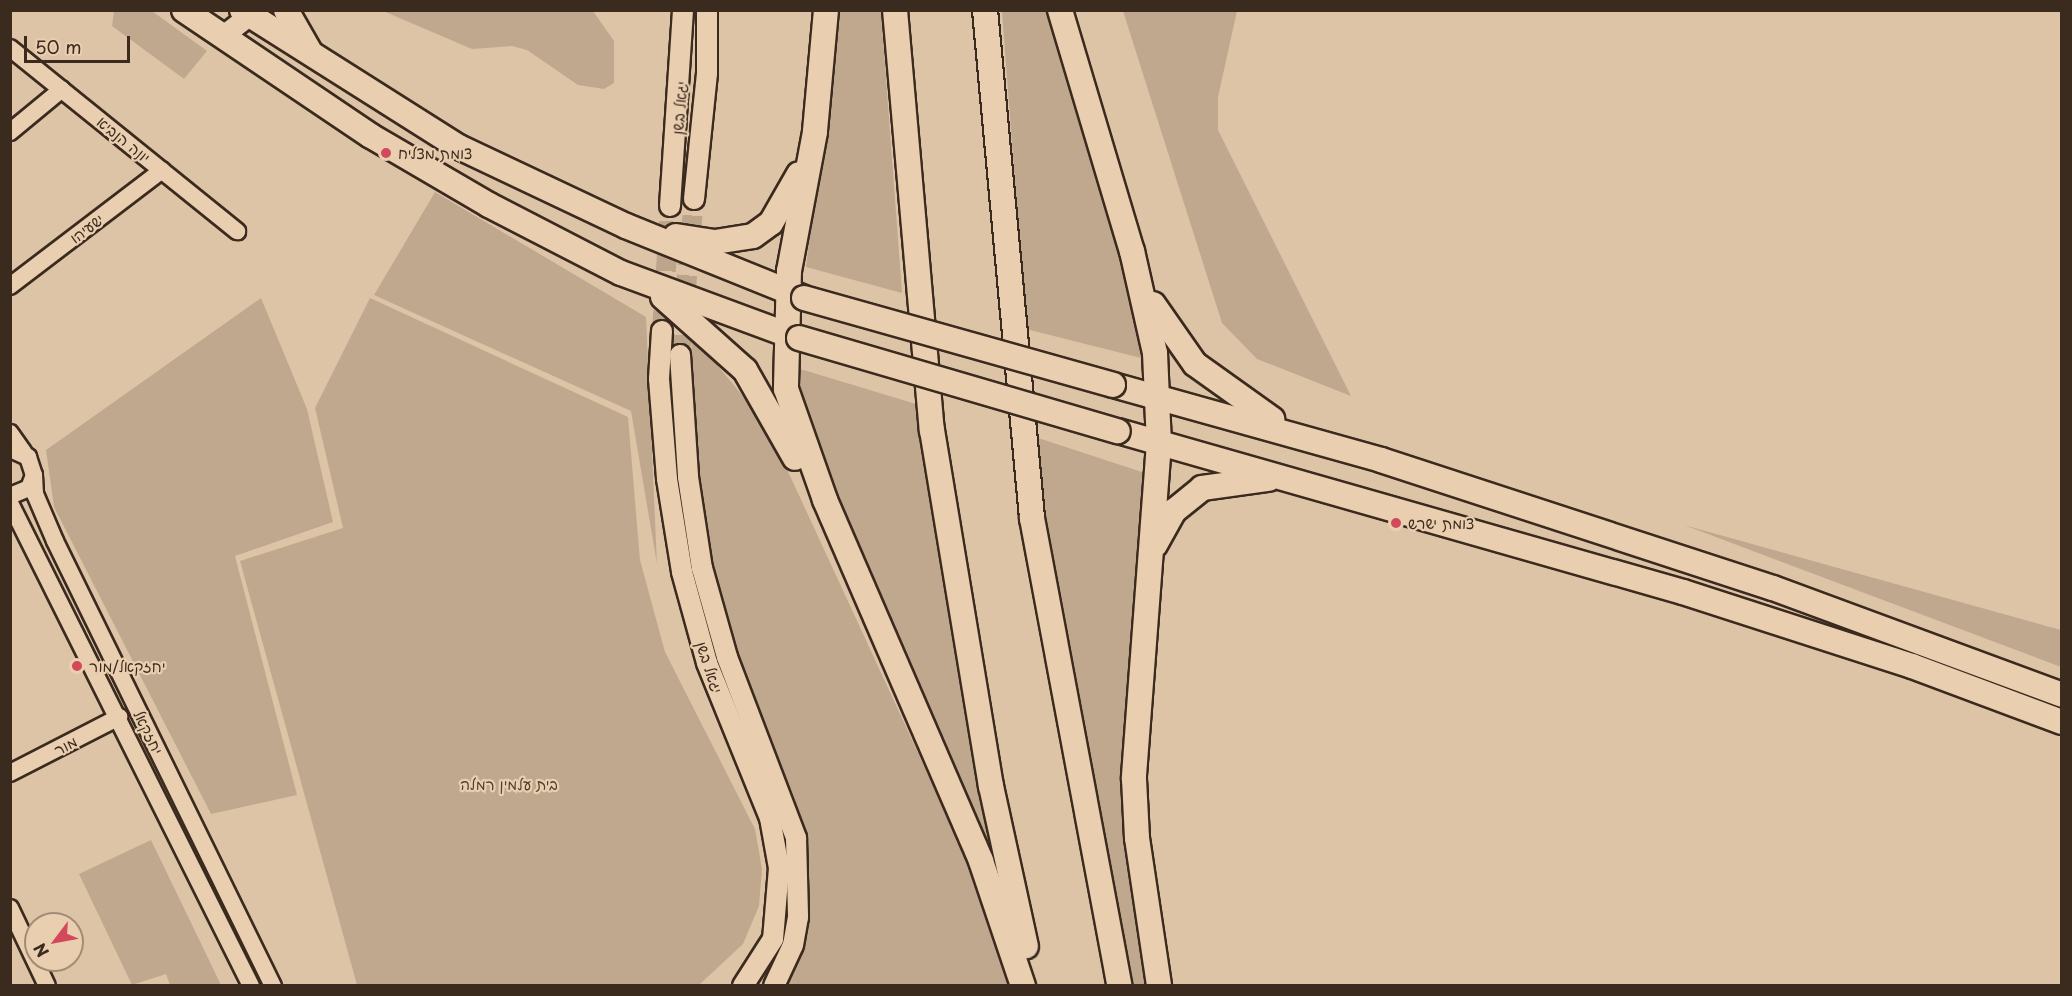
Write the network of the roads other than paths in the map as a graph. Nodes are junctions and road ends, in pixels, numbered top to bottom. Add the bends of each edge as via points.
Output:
1 (184, 10) edge
2 (286, 10) edge
3 (683, 10) edge
4 (707, 10) edge
5 (826, 10) edge
6 (895, 10) edge
7 (985, 10) edge
8 (1060, 10) edge
9 (245, 12) edge
10 (222, 37) junction
11 (10, 48) edge
12 (320, 63) junction
13 (62, 89) junction
14 (10, 132) edge
15 (815, 132) junction
16 (162, 170) junction
17 (694, 199) tunnel mouth
18 (670, 206) tunnel mouth
19 (626, 226) junction
20 (237, 231) dead end
21 (1132, 251) junction
22 (642, 281) junction
23 (10, 286) edge
24 (796, 294) junction
25 (662, 331) tunnel mouth
26 (791, 336) junction
27 (680, 355) tunnel mouth
28 (1158, 396) junction
29 (10, 433) edge
30 (1159, 442) junction
31 (17, 451) edge
32 (1381, 460) junction
33 (34, 475) junction
34 (1290, 478) junction
35 (10, 496) edge
36 (10, 503) edge
37 (873, 614) junction
38 (1144, 630) junction
39 (2061, 695) edge
40 (119, 717) junction
41 (2061, 722) edge
42 (10, 773) edge
43 (10, 908) edge
44 (47, 986) edge
45 (250, 986) edge
46 (273, 986) edge
47 (743, 986) edge
48 (774, 986) edge
49 (1023, 986) edge
50 (1036, 986) edge
51 (1120, 986) edge
52 (1159, 986) edge

1 - 10 highway
2 - 12 highway
3 - 18 main road, יגאל בשן
4 - 17 main road, יגאל בשן via 707,73
5 - 15 highway
6 - 50 highway via 919,324 943,507 992,786
7 - 51 highway via 1032,518
8 - 21 highway
9 - 10 main road
9 - 12 highway
10 - 22 highway via 433,173
11 - 13 street, יונה הנביא
12 - 19 highway via 459,147
13 - 14 street
13 - 16 street, יונה הנביא
15 - 19 highway via 789,197 771,223 753,236 715,242
15 - 24 highway
16 - 20 street, יונה הנביא
16 - 23 street, ישעיהו
19 - 24 highway
21 - 28 highway via 1151,327
21 - 32 highway via 1163,324 1215,381 1278,422
22 - 26 highway
22 - 37 highway via 710,334 758,387
24 - 26 highway
24 - 28 highway, bridge
25 - 47 main road, יגאל בשן via 667,479 682,572 707,663 770,818 779,868 773,939
26 - 30 highway, bridge
26 - 37 highway via 783,370 792,411
27 - 48 main road, יגאל בשן via 688,477 702,567 727,657 796,838 798,917 793,945
28 - 30 highway
28 - 32 highway
29 - 31 street
30 - 34 highway
30 - 38 highway
31 - 33 street, יחזקאל
32 - 39 highway via 1773,588
33 - 35 street via 29,488
33 - 46 street, יחזקאל via 36,494 55,541
34 - 38 highway via 1218,483 1203,488 1174,511 1151,555
34 - 41 highway via 1785,623
36 - 40 street, יחזקאל
37 - 49 highway via 981,861
38 - 52 highway via 1134,808
40 - 42 street, מור
40 - 45 street, יחזקאל
43 - 44 street

